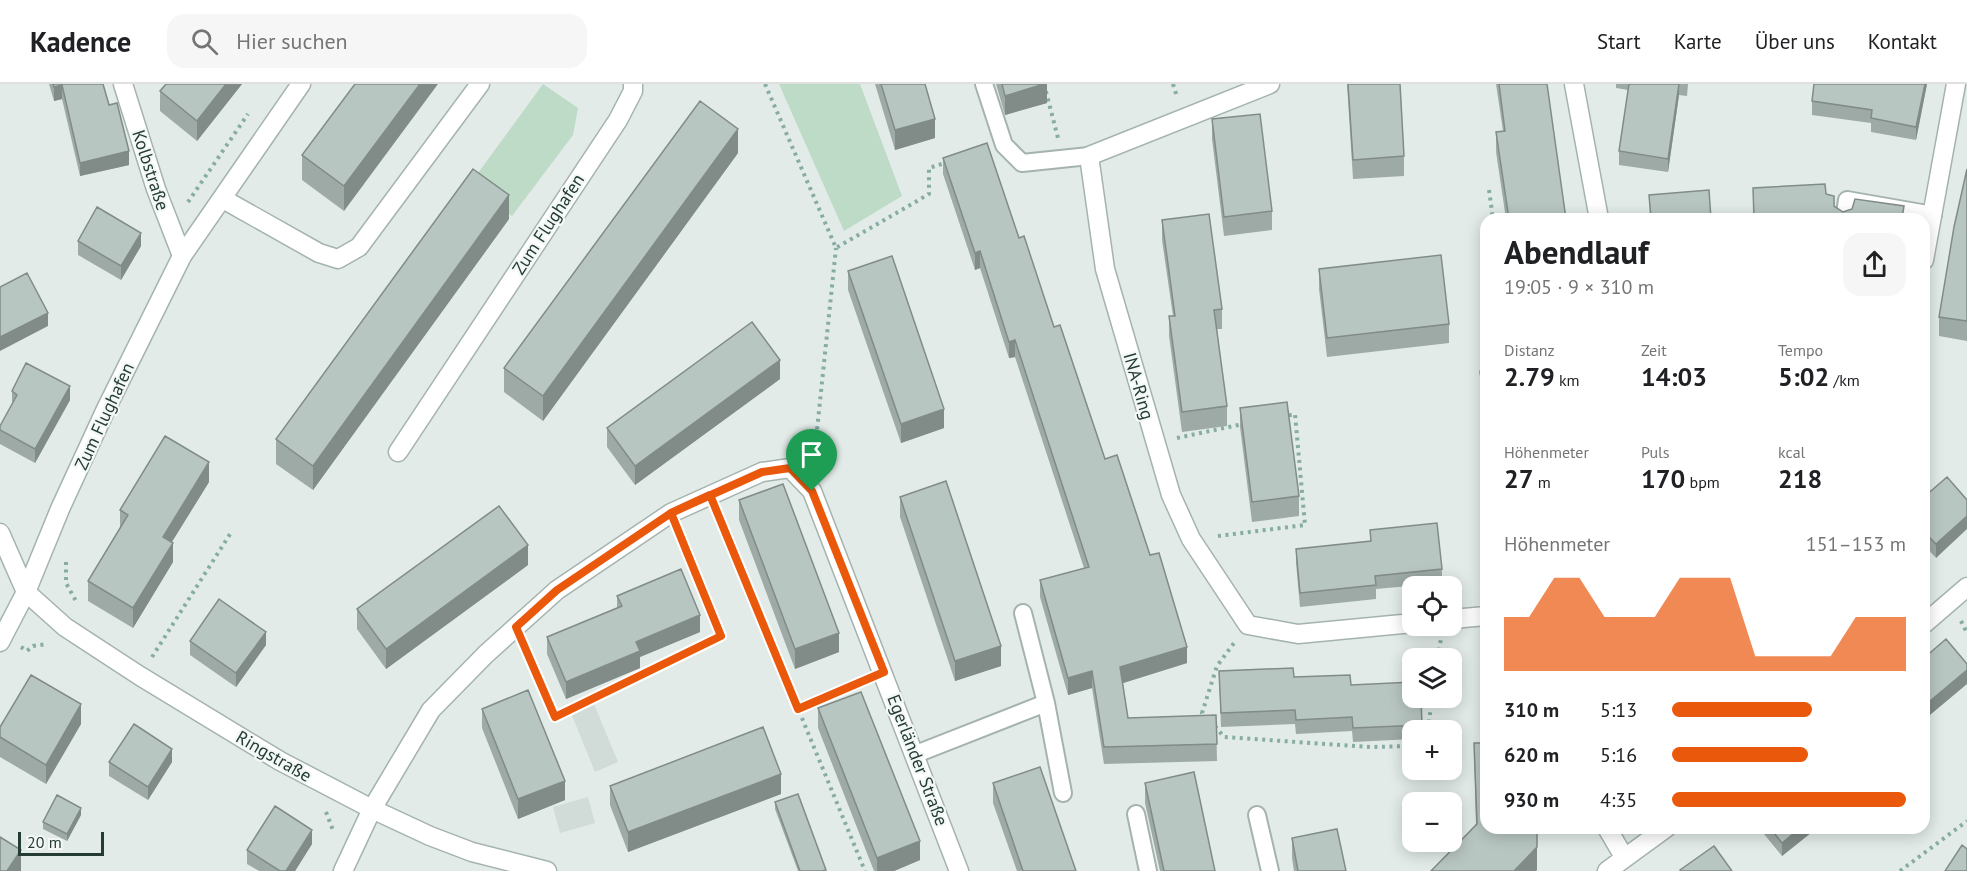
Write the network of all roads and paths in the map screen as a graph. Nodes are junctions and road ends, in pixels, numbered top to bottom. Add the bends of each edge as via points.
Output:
1 (123, 84) edge
2 (301, 84) edge
3 (480, 84) edge
4 (633, 84) edge
5 (765, 84) edge
6 (984, 84) edge
7 (1044, 84) edge
8 (1270, 84) edge
9 (1574, 84) edge
10 (1956, 84) edge
11 (1089, 156) junction
12 (1064, 159) junction
13 (951, 161) edge
14 (1489, 190) dead end
15 (223, 198) junction
16 (1492, 213) edge
17 (1598, 213) edge
18 (1845, 213) edge
19 (1920, 213) edge
20 (1932, 215) joint
21 (1930, 226) edge
22 (836, 248) junction
23 (182, 256) junction
24 (1285, 416) edge
25 (1253, 422) edge
26 (1156, 442) junction
27 (398, 452) dead end
28 (812, 491) junction
29 (710, 495) junction
30 (671, 513) junction
31 (232, 531) dead end
32 (0, 533) edge
33 (1191, 539) junction
34 (1967, 587) edge
35 (26, 592) junction
36 (1023, 613) dead end
37 (1480, 617) edge
38 (1462, 618) edge
39 (1930, 619) edge
40 (1402, 624) edge
41 (1248, 625) junction
42 (516, 627) junction
43 (1441, 636) dead end
44 (0, 642) edge
45 (1439, 648) edge
46 (884, 672) junction
47 (140, 676) junction
48 (1046, 703) junction
49 (798, 709) junction
50 (1402, 746) edge
51 (916, 754) junction
52 (1063, 793) dead end
53 (320, 804) dead end
54 (372, 809) junction
55 (1136, 814) dead end
56 (1257, 815) dead end
57 (1967, 821) edge
58 (1611, 834) edge
59 (1657, 834) edge
60 (336, 843) dead end
61 (1624, 857) junction
62 (343, 871) edge
63 (547, 871) edge
64 (865, 871) edge
65 (959, 871) edge
66 (1148, 871) edge
67 (1270, 871) edge
68 (1607, 871) edge
69 (1900, 871) edge

1 - 23 street, Kolbstraße
2 - 15 street, Zum Flughafen
3 - 15 street via 358,247 338,259 319,253
4 - 27 street, Zum Flughafen via 618,120
5 - 22 path
6 - 12 lane via 1004,145 1022,163
7 - 12 path
8 - 11 street
9 - 17 street
10 - 20 street
11 - 12 lane
11 - 26 street, INA-Ring via 1105,269
13 - 22 path via 929,168 929,194
14 - 16 path
15 - 23 street, Zum Flughafen
18 - 19 lane via 1847,201
20 - 21 street
22 - 28 path
23 - 35 street, Zum Flughafen via 60,509
24 - 33 path via 1295,414 1305,525
25 - 26 path
26 - 33 street, INA-Ring via 1171,495
28 - 29 street, Egerländer Straße via 790,468 762,472
28 - 46 street, Egerländer Straße
29 - 30 street, Egerländer Straße
29 - 49 path
30 - 42 street, Egerländer Straße via 557,590
30 - 42 path via 721,636 555,717
31 - 47 path
32 - 35 street
33 - 41 street, INA-Ring
34 - 39 street
35 - 44 street, Zum Flughafen
35 - 47 street, Ringstraße via 65,627
36 - 48 lane
37 - 38 street
40 - 41 street via 1299,634
41 - 50 path via 1217,666 1202,713 1224,737
42 - 54 street, Egerländer Straße via 431,710
43 - 45 path
46 - 49 path
46 - 51 street, Egerländer Straße
47 - 54 street, Ringstraße via 280,761
48 - 51 lane
48 - 52 lane
49 - 64 path
51 - 65 street, Egerländer Straße
53 - 60 path via 333,827
54 - 62 street, Egerländer Straße
54 - 63 street, Ringstraße via 472,852
55 - 66 lane
56 - 67 lane
57 - 69 path
58 - 61 street
59 - 61 street
61 - 68 street

